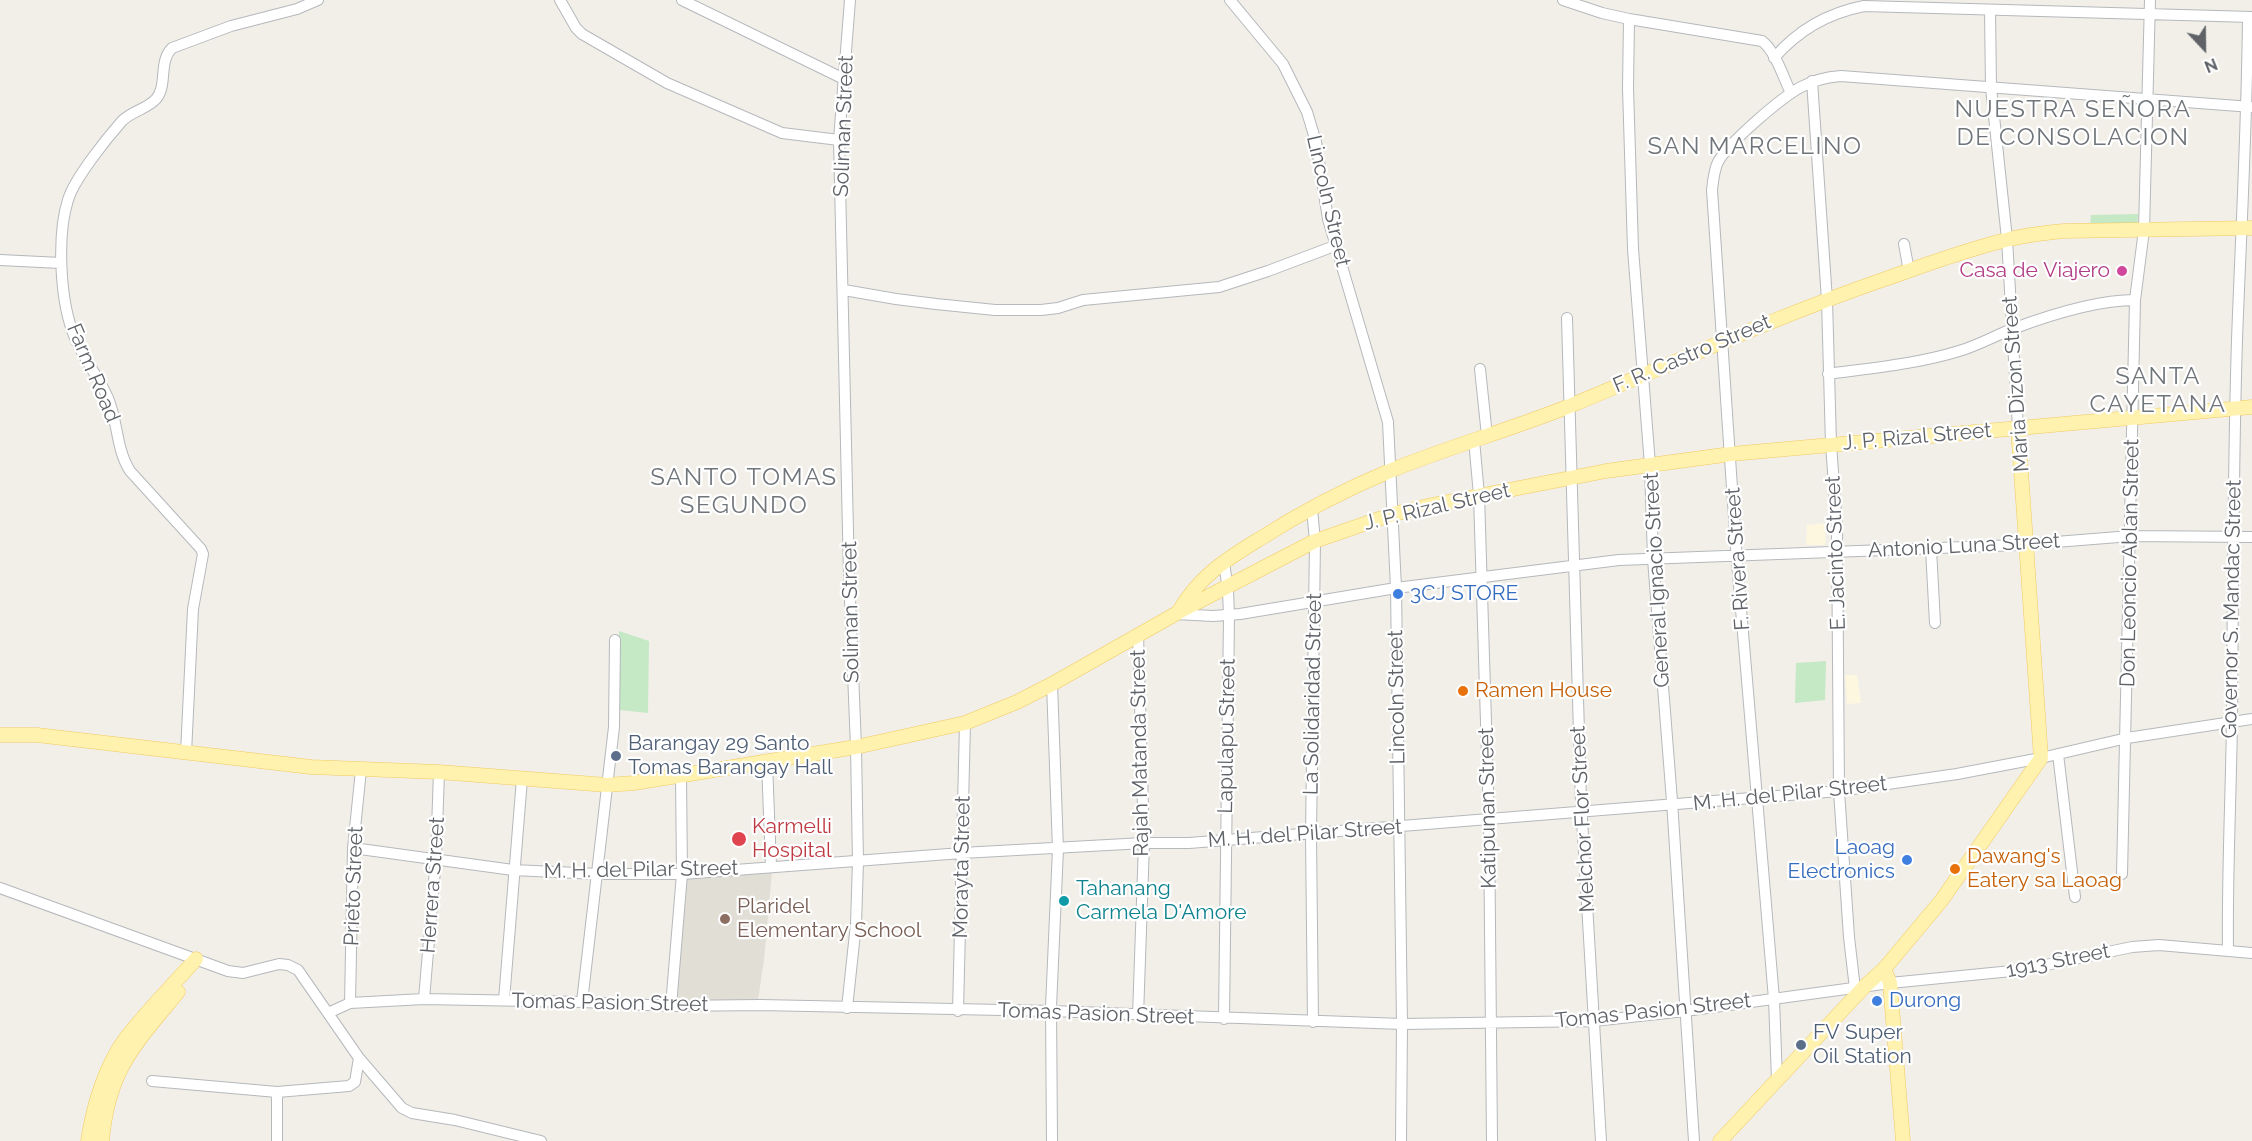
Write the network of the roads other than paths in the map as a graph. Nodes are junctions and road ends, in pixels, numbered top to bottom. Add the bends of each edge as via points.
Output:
1 (318, 0) edge
2 (561, 0) edge
3 (682, 0) edge
4 (850, 0) edge
5 (1230, 0) edge
6 (1563, 0) edge
7 (2150, 0) edge
8 (1990, 10) junction
9 (2151, 15) junction
10 (2250, 17) edge
11 (1629, 19) junction
12 (1774, 58) junction
13 (844, 79) junction
14 (1812, 81) junction
15 (1991, 88) junction
16 (1791, 93) junction
17 (2148, 101) junction
18 (2249, 107) edge
19 (839, 140) junction
20 (2247, 228) edge
21 (2144, 230) junction
22 (2007, 239) junction
23 (1904, 244) dead end
24 (1336, 245) junction
25 (0, 260) edge
26 (61, 263) junction
27 (1909, 271) junction
28 (844, 290) junction
29 (1827, 300) junction
30 (2135, 300) junction
31 (1567, 318) dead end
32 (2013, 329) junction
33 (1723, 340) junction
34 (1480, 369) dead end
35 (1828, 374) junction
36 (1642, 375) junction
37 (1569, 406) junction
38 (2252, 407) edge
39 (2236, 408) junction
40 (2134, 417) junction
41 (2018, 428) junction
42 (1481, 438) junction
43 (1832, 444) junction
44 (1731, 454) junction
45 (1650, 465) junction
46 (1391, 470) junction
47 (1571, 477) junction
48 (1479, 495) junction
49 (1312, 509) junction
50 (1393, 514) junction
51 (2131, 536) junction
52 (2232, 536) junction
53 (2252, 537) edge
54 (1315, 541) junction
55 (2027, 544) junction
56 (1931, 549) junction
57 (1836, 552) junction
58 (1736, 556) junction
59 (1653, 559) junction
60 (1224, 562) junction
61 (1573, 564) junction
62 (1481, 576) junction
63 (1228, 586) junction
64 (1396, 588) junction
65 (1315, 600) junction
66 (1177, 613) junction
67 (1229, 616) junction
68 (1935, 623) dead end
69 (1138, 634) junction
70 (615, 640) dead end
71 (1052, 684) junction
72 (2252, 719) edge
73 (2232, 722) junction
74 (965, 723) junction
75 (0, 735) edge
76 (2127, 738) junction
77 (856, 747) junction
78 (186, 753) junction
79 (2058, 754) junction
80 (2041, 758) junction
81 (766, 762) junction
82 (361, 770) junction
83 (440, 772) junction
84 (681, 776) junction
85 (522, 779) junction
86 (607, 785) junction
87 (1839, 791) junction
88 (1756, 797) junction
89 (1672, 806) junction
90 (1582, 813) junction
91 (1489, 820) junction
92 (1398, 827) junction
93 (1311, 834) junction
94 (1225, 840) junction
95 (1143, 843) junction
96 (353, 848) junction
97 (1058, 849) junction
98 (962, 853) junction
99 (436, 858) junction
100 (858, 862) junction
101 (771, 867) junction
102 (513, 870) junction
103 (598, 874) junction
104 (682, 874) junction
105 (2122, 874) dead end
106 (0, 888) edge
107 (2075, 897) dead end
108 (2228, 950) junction
109 (2252, 953) edge
110 (200, 961) junction
111 (1884, 969) junction
112 (1890, 983) junction
113 (1859, 988) junction
114 (424, 999) junction
115 (1774, 999) junction
116 (504, 1000) junction
117 (582, 1002) junction
118 (350, 1003) junction
119 (671, 1006) junction
120 (848, 1008) junction
121 (958, 1011) junction
122 (1051, 1011) junction
123 (1685, 1011) junction
124 (328, 1013) junction
125 (1138, 1016) junction
126 (1224, 1019) junction
127 (1313, 1022) junction
128 (1594, 1022) junction
129 (1490, 1023) junction
130 (1401, 1024) junction
131 (359, 1058) junction
132 (1777, 1080) junction
133 (152, 1081) dead end
134 (277, 1092) junction
135 (88, 1141) edge
136 (102, 1141) edge
137 (277, 1141) edge
138 (541, 1141) edge
139 (1052, 1141) edge
140 (1401, 1141) edge
141 (1492, 1141) edge
142 (1601, 1141) edge
143 (1694, 1141) edge
144 (1720, 1141) edge
145 (1903, 1141) edge

1 - 26 street, Farm Road via 231,26 168,52 158,96 122,122 72,190 64,219
2 - 19 street via 582,34 667,83 782,133
3 - 13 street
4 - 13 street, Soliman Street
5 - 24 street, Lincoln Street via 1283,64 1303,100 1316,142
6 - 11 street
7 - 9 street, Don Leoncio Ablan Street
8 - 9 street
8 - 12 street via 1864,6 1850,9 1805,30 1787,42
8 - 15 street, Maria Dizon Street
9 - 10 street
9 - 17 street, Don Leoncio Ablan Street
10 - 18 street, Governor S. Mandac Street
11 - 12 street via 1754,39 1767,45
11 - 36 street, General Ignacio Street via 1633,249
12 - 16 street
13 - 19 street, Soliman Street
14 - 15 street via 1841,76
14 - 16 street, F. Rivera Street
14 - 29 street, E. Jacinto Street
15 - 17 street
15 - 22 street, Maria Dizon Street
16 - 33 street, F. Rivera Street via 1734,142 1715,173 1712,190
17 - 18 street
17 - 21 street, Don Leoncio Ablan Street
18 - 20 street, Governor S. Mandac Street
19 - 28 street, Soliman Street
20 - 21 main road, F. R. Castro Street
20 - 39 street, Governor S. Mandac Street
21 - 22 main road, F. R. Castro Street via 2064,231
21 - 30 street, Don Leoncio Ablan Street
22 - 27 main road, F. R. Castro Street
22 - 32 street, Maria Dizon Street
23 - 27 street
24 - 28 street via 1219,287 1104,297 1041,310 995,310
24 - 46 street, Lincoln Street via 1388,422
25 - 26 street
26 - 78 street, Farm Road via 71,329 108,398 123,460 203,554 193,609
27 - 29 main road, F. R. Castro Street
28 - 77 street, Soliman Street
29 - 33 main road, F. R. Castro Street
29 - 35 street, E. Jacinto Street
30 - 32 street via 2096,305
30 - 40 street, Don Leoncio Ablan Street
31 - 37 street, Melchor Flor Street
32 - 35 street via 1973,347 1931,359
32 - 41 street, Maria Dizon Street
33 - 36 main road, F. R. Castro Street
33 - 44 street, F. Rivera Street
34 - 42 street, Katipunan Street
35 - 43 street, E. Jacinto Street
36 - 37 main road, F. R. Castro Street
36 - 45 street, General Ignacio Street
37 - 42 main road, F. R. Castro Street
37 - 47 street, Melchor Flor Street
38 - 39 main road, J. P. Rizal Street
39 - 40 main road, J. P. Rizal Street
39 - 52 street, Governor S. Mandac Street
40 - 41 main road, J. P. Rizal Street
40 - 51 street, Don Leoncio Ablan Street
41 - 43 main road, J. P. Rizal Street
41 - 55 main road, Maria Dizon Street
42 - 46 main road, F. R. Castro Street
42 - 48 street, Katipunan Street
43 - 44 main road, J. P. Rizal Street
43 - 57 street, E. Jacinto Street
44 - 45 main road, J. P. Rizal Street
44 - 58 street, F. Rivera Street
45 - 47 main road, J. P. Rizal Street
45 - 59 street, General Ignacio Street
46 - 49 main road, F. R. Castro Street
46 - 50 street, Lincoln Street
47 - 48 main road, J. P. Rizal Street
47 - 61 street, Melchor Flor Street
48 - 50 main road, J. P. Rizal Street
48 - 62 street, Katipunan Street
49 - 54 street, La Solidaridad Street
49 - 60 main road, F. R. Castro Street
50 - 54 main road, J. P. Rizal Street
50 - 64 street, Lincoln Street
51 - 52 street, Antonio Luna Street
51 - 55 street, Antonio Luna Street
51 - 76 street, Don Leoncio Ablan Street
52 - 53 street, Antonio Luna Street
52 - 73 street, Governor S. Mandac Street
54 - 63 main road, J. P. Rizal Street
54 - 65 street, La Solidaridad Street
55 - 56 street, Antonio Luna Street
55 - 80 main road, Maria Dizon Street
56 - 57 street, Antonio Luna Street
56 - 68 street
57 - 58 street, Antonio Luna Street
57 - 87 street, E. Jacinto Street
58 - 59 street, Antonio Luna Street
58 - 88 street, F. Rivera Street
59 - 61 street, Antonio Luna Street
59 - 89 street, General Ignacio Street
60 - 63 street, Lapulapu Street
60 - 66 main road, F. R. Castro Street via 1193,588
61 - 62 street, Antonio Luna Street
61 - 90 street, Melchor Flor Street
62 - 64 street, Antonio Luna Street
62 - 91 street, Katipunan Street
63 - 66 main road, J. P. Rizal Street
63 - 67 street, Lapulapu Street
64 - 65 street, Antonio Luna Street
64 - 92 street, Lincoln Street
65 - 67 street, Antonio Luna Street
65 - 93 street, La Solidaridad Street
66 - 67 street, Antonio Luna Street
66 - 69 main road, J. P. Rizal Street
67 - 94 street, Lapulapu Street
69 - 71 main road, J. P. Rizal Street
69 - 95 street, Rajah Matanda Street
70 - 86 street via 614,726
71 - 74 main road, J. P. Rizal Street
71 - 97 street
72 - 73 street, M. H. del Pilar Street
73 - 76 street, M. H. del Pilar Street
73 - 108 street, Governor S. Mandac Street
74 - 77 main road, J. P. Rizal Street
74 - 98 street, Morayta Street
75 - 78 main road, J. P. Rizal Street via 37,735
76 - 79 street, M. H. del Pilar Street
76 - 105 street, Don Leoncio Ablan Street
77 - 81 main road, J. P. Rizal Street
77 - 100 street, Soliman Street
78 - 82 main road, J. P. Rizal Street
79 - 80 street, M. H. del Pilar Street
79 - 107 street
80 - 87 street, M. H. del Pilar Street
80 - 111 main road via 1957,880
81 - 84 main road, J. P. Rizal Street
81 - 101 street
82 - 83 main road, J. P. Rizal Street
82 - 96 street, Prieto Street
83 - 85 main road, J. P. Rizal Street
83 - 99 street, Herrera Street
84 - 86 main road, J. P. Rizal Street
84 - 104 street
85 - 86 main road, J. P. Rizal Street
85 - 102 street
86 - 103 street
87 - 88 street, M. H. del Pilar Street
87 - 113 street, E. Jacinto Street via 1849,937
88 - 89 street, M. H. del Pilar Street
88 - 115 street, F. Rivera Street
89 - 90 street, M. H. del Pilar Street
89 - 123 street, General Ignacio Street
90 - 91 street, M. H. del Pilar Street
90 - 128 street, Melchor Flor Street
91 - 92 street, M. H. del Pilar Street
91 - 129 street, Katipunan Street
92 - 93 street, M. H. del Pilar Street
92 - 130 street, Lincoln Street
93 - 94 street, M. H. del Pilar Street
93 - 127 street, La Solidaridad Street
94 - 95 street, M. H. del Pilar Street
94 - 126 street, Lapulapu Street
95 - 97 street, M. H. del Pilar Street
95 - 125 street, Rajah Matanda Street
96 - 99 street, M. H. del Pilar Street
96 - 118 street, Prieto Street
97 - 98 street, M. H. del Pilar Street
97 - 122 street
98 - 100 street, M. H. del Pilar Street
98 - 121 street, Morayta Street
99 - 102 street, M. H. del Pilar Street
99 - 114 street, Herrera Street
100 - 101 street, M. H. del Pilar Street
100 - 120 street, Soliman Street
101 - 104 street, M. H. del Pilar Street
102 - 103 street, M. H. del Pilar Street
102 - 116 street
103 - 104 street, M. H. del Pilar Street
103 - 117 street
104 - 119 street
106 - 110 street
108 - 109 street, 1913 Street
108 - 112 street, 1913 Street via 2132,947 2022,970
110 - 124 street via 243,973 288,965 298,970
110 - 135 main road via 124,1040 103,1080
110 - 136 main road via 131,1048 112,1084
111 - 112 main road
111 - 113 main road
112 - 113 street, 1913 Street
112 - 145 main road
113 - 115 street, Tomas Pasion Street
113 - 132 main road
114 - 116 street, Tomas Pasion Street
114 - 118 street, Tomas Pasion Street
115 - 123 street, Tomas Pasion Street
115 - 132 street, F. Rivera Street
116 - 117 street, Tomas Pasion Street
117 - 119 street, Tomas Pasion Street
118 - 124 street, Tomas Pasion Street
119 - 120 street, Tomas Pasion Street
120 - 121 street, Tomas Pasion Street
121 - 122 street, Tomas Pasion Street
122 - 125 street, Tomas Pasion Street
122 - 139 street
123 - 128 street, Tomas Pasion Street
123 - 143 street, General Ignacio Street
124 - 131 street
125 - 126 street, Tomas Pasion Street
126 - 127 street, Tomas Pasion Street
127 - 130 street, Tomas Pasion Street
128 - 129 street, Tomas Pasion Street
128 - 142 street, Melchor Flor Street
129 - 130 street, Tomas Pasion Street
129 - 141 street, Katipunan Street
130 - 140 street, Lincoln Street
131 - 134 street via 352,1085
131 - 138 street via 396,1103 412,1113
132 - 144 main road
133 - 134 street
134 - 137 street

